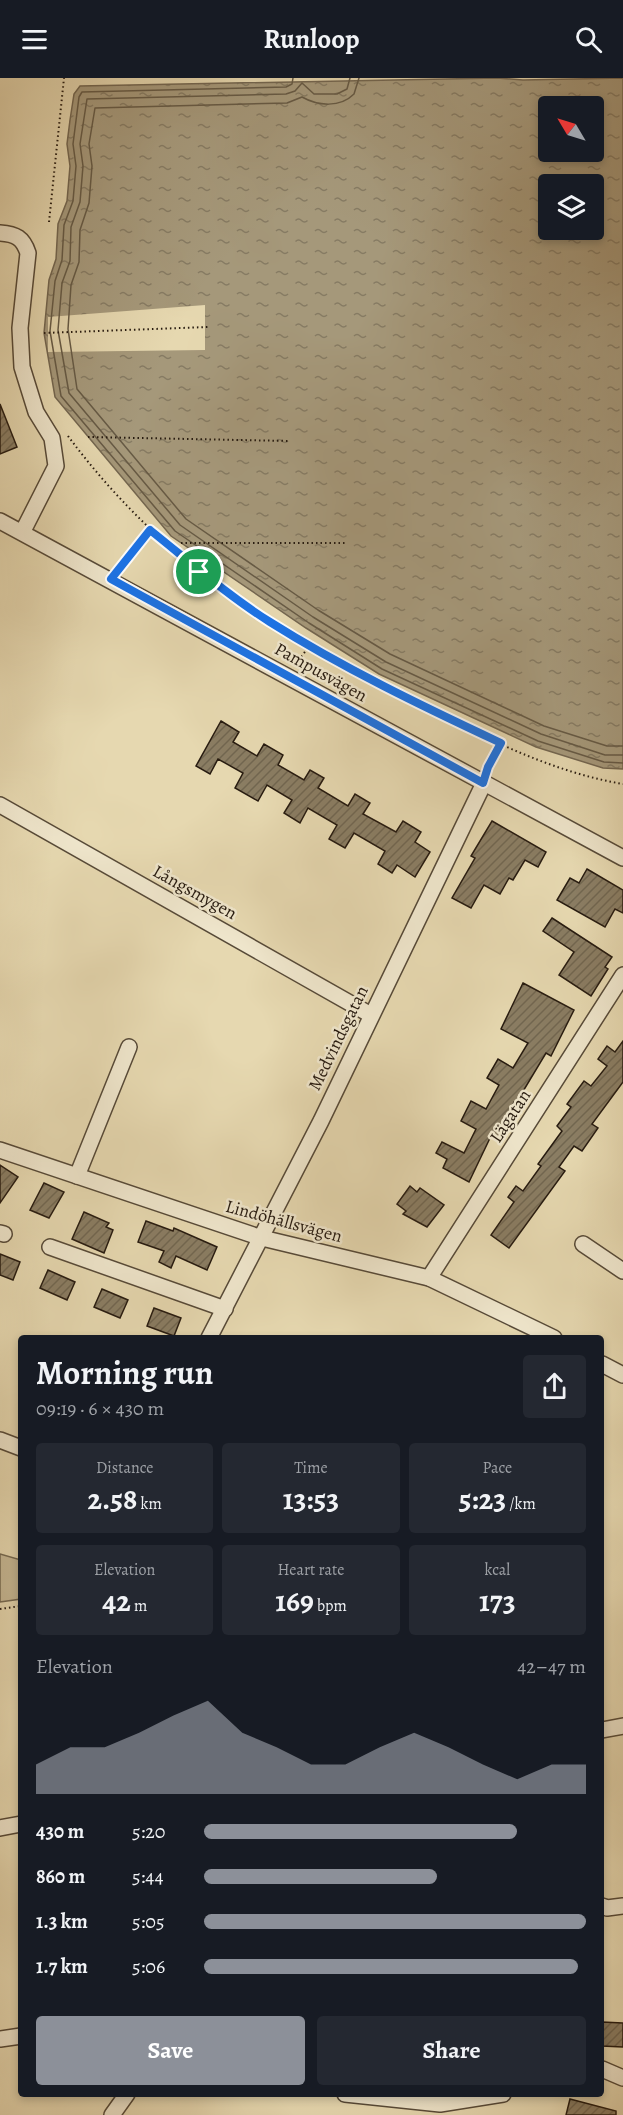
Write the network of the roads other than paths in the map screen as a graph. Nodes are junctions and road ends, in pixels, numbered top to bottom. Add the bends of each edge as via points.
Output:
1 (0, 233) edge
2 (0, 521) edge
3 (23, 531) junction
4 (483, 783) junction
5 (0, 805) edge
6 (623, 858) edge
7 (623, 975) edge
8 (371, 1016) junction
9 (129, 1047) dead end
10 (0, 1150) edge
11 (76, 1176) junction
12 (262, 1238) junction
13 (583, 1244) dead end
14 (50, 1247) dead end
15 (623, 1271) edge
16 (429, 1278) junction
17 (225, 1309) junction
18 (211, 1335) edge
19 (548, 1335) edge
20 (604, 1365) edge
21 (623, 1376) edge
22 (0, 1440) edge
23 (18, 1447) edge
24 (623, 1726) edge
25 (604, 1730) edge
26 (18, 1825) edge
27 (0, 1828) edge
28 (623, 1906) edge
29 (604, 1907) edge
30 (18, 2036) edge
31 (0, 2039) edge
32 (604, 2070) edge
33 (623, 2078) edge
34 (125, 2097) edge
35 (374, 2097) edge
36 (484, 2097) edge
37 (112, 2115) edge

1 - 3 street via 16,234 28,253 20,328 22,367 36,412 52,438 56,466
2 - 3 street, Pampusvägen
3 - 4 street, Pampusvägen
4 - 6 street, Pampusvägen
4 - 8 street, Medvindsgatan
5 - 8 street, Långsmygen
7 - 16 street, Lägatan
8 - 12 street, Medvindsgatan
9 - 11 street
10 - 11 street, Lindöhällsvägen
11 - 12 street, Lindöhällsvägen
12 - 16 street, Lindöhällsvägen
12 - 17 street, Medvindsgatan
13 - 15 street
14 - 17 street
16 - 19 street, Lindöhällsvägen
17 - 18 street, Medvindsgatan
20 - 21 street
22 - 23 street
24 - 25 street
26 - 27 street
28 - 29 street
30 - 31 street
32 - 33 street
34 - 37 street
35 - 36 street via 440,2104

